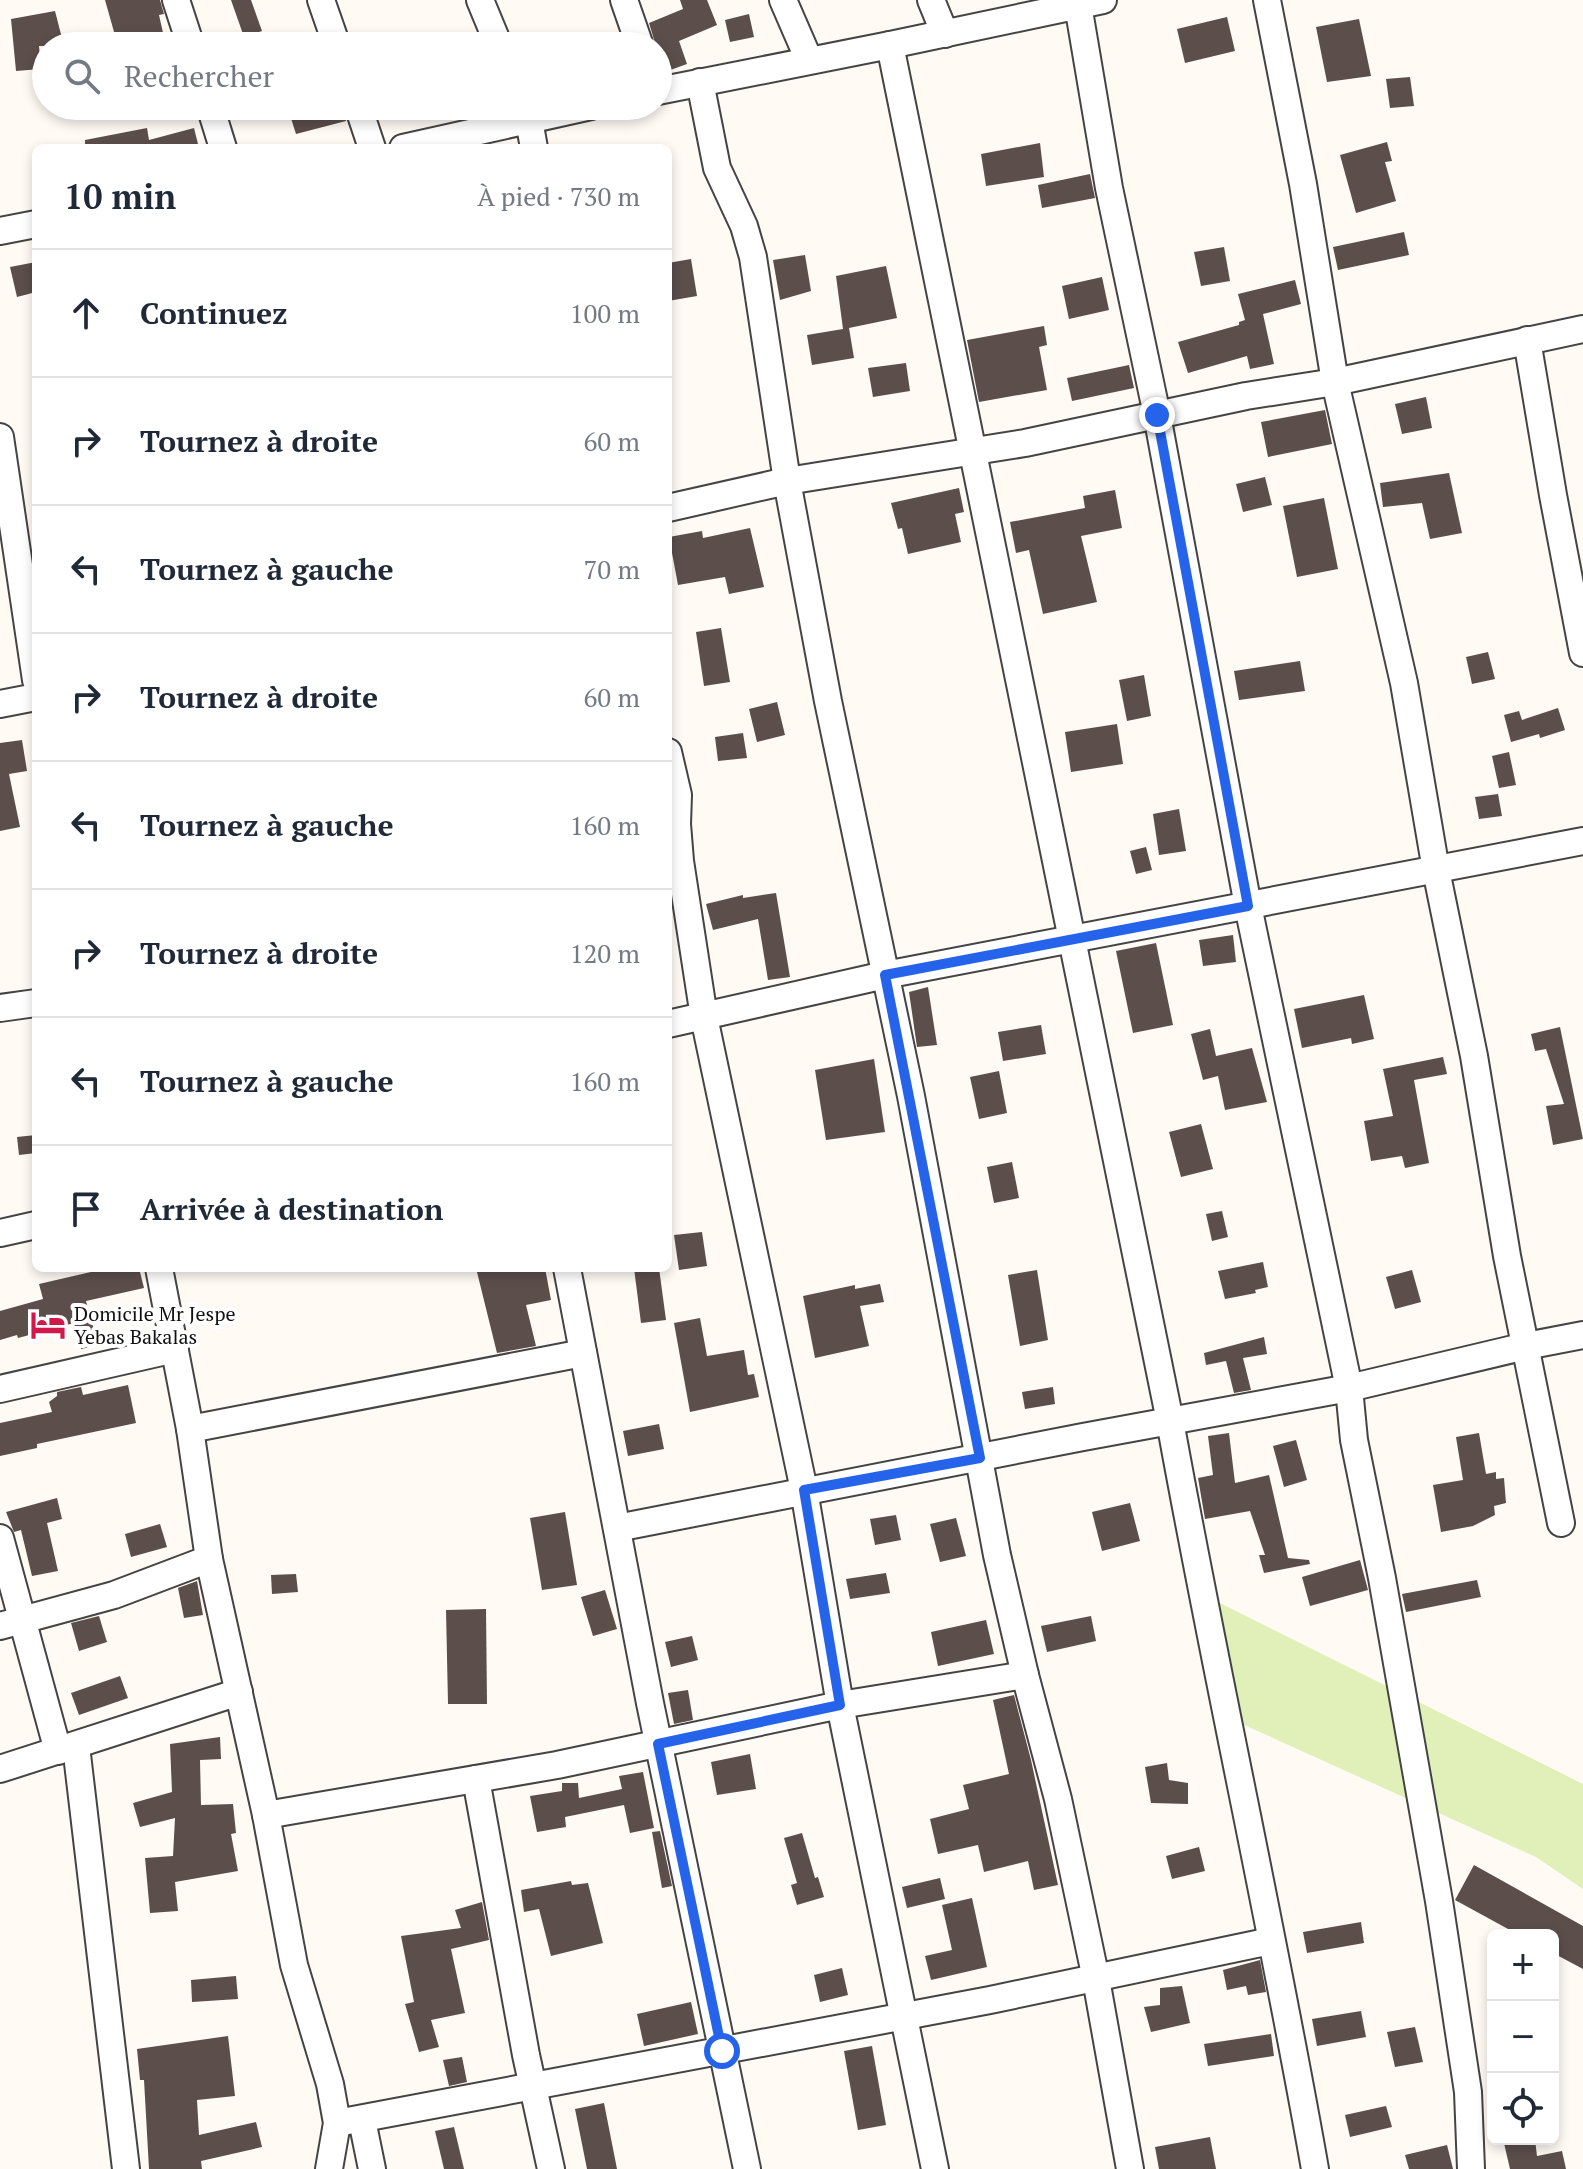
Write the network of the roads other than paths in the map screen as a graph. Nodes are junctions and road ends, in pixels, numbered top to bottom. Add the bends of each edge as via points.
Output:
1 (176, 0) edge
2 (321, 0) edge
3 (480, 0) edge
4 (624, 0) edge
5 (783, 0) edge
6 (931, 0) edge
7 (1267, 0) edge
8 (1079, 3) edge
9 (186, 32) edge
10 (332, 32) edge
11 (493, 32) edge
12 (635, 32) edge
13 (945, 34) junction
14 (890, 45) junction
15 (809, 60) junction
16 (700, 82) junction
17 (672, 88) edge
18 (214, 120) edge
19 (363, 120) edge
20 (501, 120) edge
21 (528, 120) edge
22 (222, 144) edge
23 (371, 144) edge
24 (417, 144) edge
25 (533, 144) edge
26 (32, 225) edge
27 (0, 231) edge
28 (1583, 329) edge
29 (1527, 340) junction
30 (1335, 382) junction
31 (1157, 415) junction
32 (0, 437) edge
33 (972, 452) junction
34 (787, 481) junction
35 (672, 507) edge
36 (32, 625) edge
37 (1583, 653) edge
38 (32, 698) edge
39 (0, 704) edge
40 (672, 769) edge
41 (1583, 841) edge
42 (1436, 870) junction
43 (1248, 906) junction
44 (1073, 939) junction
45 (885, 975) junction
46 (32, 1004) edge
47 (0, 1008) edge
48 (704, 1017) junction
49 (672, 1023) edge
50 (32, 1226) edge
51 (0, 1233) edge
52 (160, 1272) edge
53 (568, 1272) edge
54 (1583, 1335) edge
55 (1526, 1346) junction
56 (175, 1349) junction
57 (583, 1353) junction
58 (1349, 1388) junction
59 (0, 1389) edge
60 (1170, 1421) junction
61 (190, 1429) junction
62 (980, 1458) junction
63 (804, 1490) junction
64 (1561, 1523) dead end
65 (617, 1528) junction
66 (0, 1538) edge
67 (209, 1559) junction
68 (11, 1623) edge
69 (1025, 1675) junction
70 (239, 1692) junction
71 (840, 1705) junction
72 (658, 1744) junction
73 (67, 1748) junction
74 (0, 1769) edge
75 (476, 1779) junction
76 (266, 1815) junction
77 (1271, 1941) junction
78 (1096, 1979) junction
79 (903, 2015) junction
80 (722, 2051) junction
81 (533, 2086) junction
82 (350, 2122) junction
83 (126, 2169) edge
84 (329, 2169) edge
85 (372, 2169) edge
86 (551, 2169) edge
87 (747, 2169) edge
88 (935, 2169) edge
89 (1130, 2169) edge
90 (1315, 2169) edge
91 (1471, 2169) edge

1 - 9 street
2 - 10 street
3 - 11 street
4 - 12 street
5 - 15 street
6 - 13 street
7 - 30 street
8 - 13 street
8 - 31 street via 1109,188
13 - 14 street
14 - 15 street
14 - 33 street
15 - 16 street
16 - 17 street
16 - 34 street via 717,168 753,257
18 - 22 street
19 - 23 street
20 - 24 street
21 - 25 street
26 - 27 street
28 - 29 street
29 - 30 street
29 - 37 street
30 - 31 street
30 - 42 street via 1404,683
31 - 33 street
31 - 43 street
32 - 36 street
33 - 34 street
33 - 44 street
34 - 35 street
34 - 45 street
38 - 39 street
40 - 48 street
41 - 42 street
42 - 43 street
42 - 55 street
43 - 44 street
43 - 58 street
44 - 45 street
44 - 60 street
45 - 48 street
45 - 62 street
46 - 47 street
48 - 49 street
48 - 63 street
50 - 51 street
52 - 56 street
53 - 57 street
54 - 55 street
55 - 58 street
55 - 64 street
56 - 59 street
56 - 61 street
57 - 61 street
57 - 65 street
58 - 60 street
58 - 91 street via 1354,1440 1439,1901 1468,2092
60 - 62 street
60 - 77 street
61 - 67 street
62 - 63 street
62 - 69 street
63 - 65 street
63 - 71 street
65 - 72 street
66 - 68 street
67 - 68 street via 114,1595
67 - 70 street
68 - 73 street
69 - 71 street
69 - 78 street
70 - 73 street
70 - 76 street
71 - 72 street
71 - 79 street
72 - 75 street
72 - 80 street
73 - 74 street
73 - 83 street
75 - 76 street
75 - 81 street
76 - 82 street via 294,1965 330,2084
77 - 78 street
77 - 90 street
78 - 79 street
78 - 89 street
79 - 80 street
79 - 88 street
80 - 81 street
80 - 87 street
81 - 82 street
81 - 86 street
82 - 84 street
82 - 85 street

